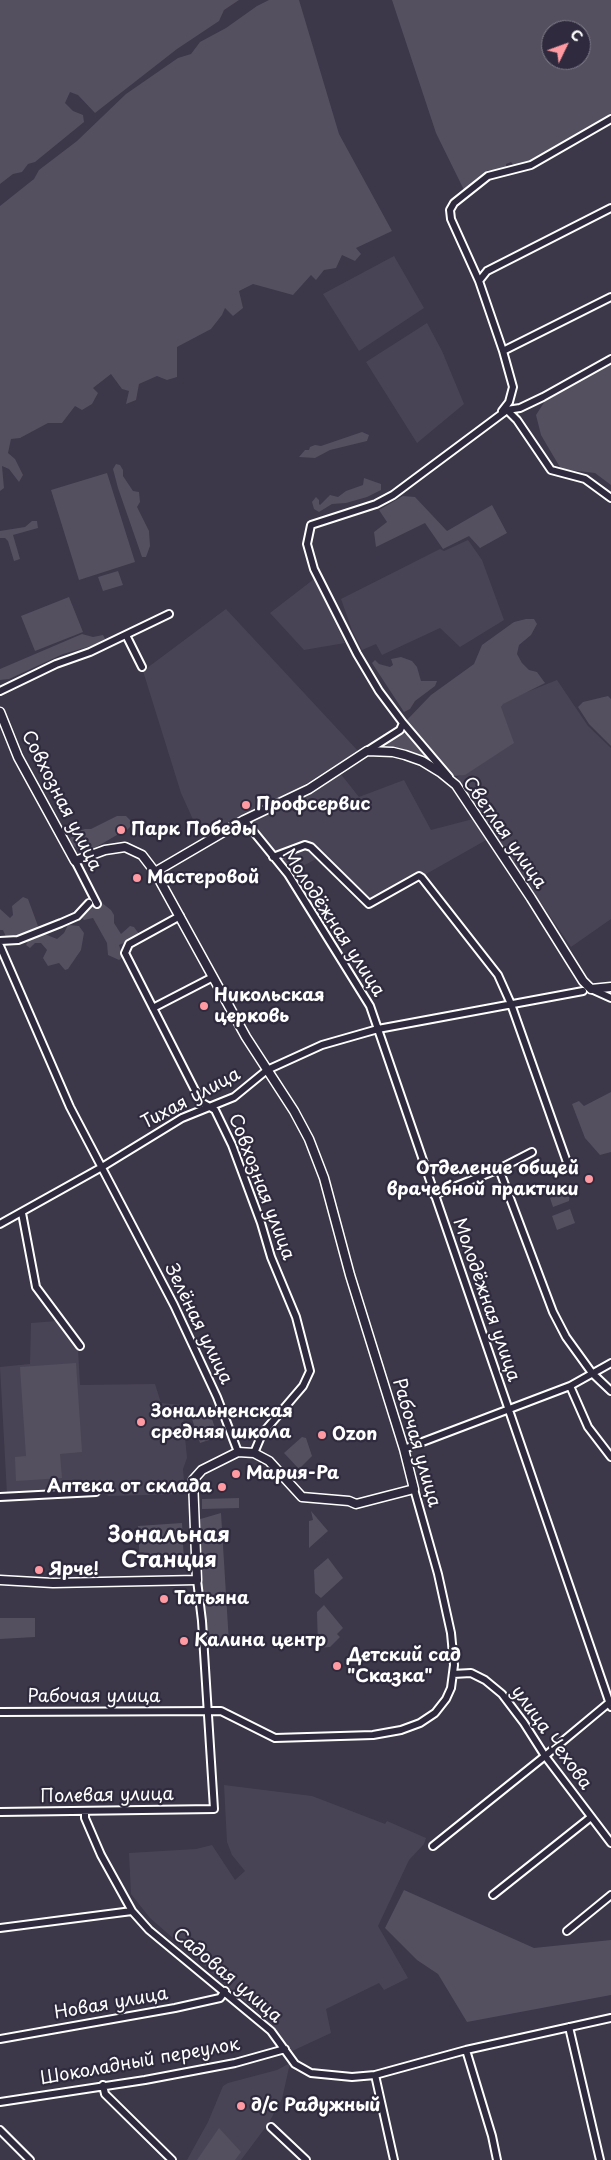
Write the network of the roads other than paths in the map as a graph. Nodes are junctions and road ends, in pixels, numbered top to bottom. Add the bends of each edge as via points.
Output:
1 (611, 119) edge
2 (611, 208) edge
3 (479, 281) junction
4 (611, 297) edge
5 (503, 350) junction
6 (611, 359) edge
7 (507, 410) junction
8 (498, 416) junction
9 (611, 498) edge
10 (169, 614) dead end
11 (126, 635) junction
12 (142, 667) dead end
13 (0, 691) edge
14 (0, 712) edge
15 (403, 723) junction
16 (367, 751) junction
17 (456, 785) junction
18 (244, 820) junction
19 (273, 857) junction
20 (74, 861) junction
21 (155, 872) junction
22 (89, 903) dead end
23 (97, 904) dead end
24 (180, 916) junction
25 (0, 941) edge
26 (0, 946) edge
27 (213, 978) junction
28 (611, 987) edge
29 (587, 990) junction
30 (611, 998) edge
31 (511, 1004) junction
32 (153, 1008) junction
33 (378, 1029) junction
34 (267, 1070) junction
35 (208, 1106) junction
36 (532, 1152) dead end
37 (102, 1167) junction
38 (570, 1168) dead end
39 (500, 1170) junction
40 (434, 1195) junction
41 (22, 1213) junction
42 (0, 1224) edge
43 (80, 1346) dead end
44 (611, 1363) edge
45 (592, 1373) junction
46 (570, 1386) junction
47 (611, 1391) edge
48 (508, 1410) junction
49 (404, 1449) junction
50 (238, 1452) junction
51 (254, 1453) junction
52 (611, 1457) edge
53 (414, 1489) junction
54 (96, 1492) dead end
55 (0, 1497) edge
56 (0, 1580) edge
57 (197, 1580) junction
58 (453, 1674) junction
59 (610, 1703) edge
60 (207, 1711) junction
61 (0, 1712) edge
62 (545, 1756) junction
63 (0, 1812) edge
64 (85, 1812) junction
65 (591, 1817) junction
66 (611, 1843) edge
67 (433, 1846) dead end
68 (493, 1894) dead end
69 (611, 1895) edge
70 (132, 1911) junction
71 (0, 1928) edge
72 (567, 1931) dead end
73 (225, 1991) junction
74 (611, 2018) edge
75 (570, 2027) junction
76 (0, 2039) edge
77 (285, 2049) junction
78 (466, 2050) junction
79 (375, 2074) junction
80 (102, 2085) junction
81 (0, 2102) edge
82 (271, 2127) dead end
83 (0, 2130) edge
84 (30, 2160) edge
85 (172, 2160) edge
86 (306, 2160) edge
87 (394, 2160) edge
88 (497, 2160) edge
89 (600, 2160) edge

1 - 3 street via 531,165 488,176 454,203 450,210 451,218
2 - 3 street via 487,271
3 - 5 street
4 - 5 street
5 - 8 street via 513,387 509,402
6 - 7 street via 543,398
7 - 8 street
7 - 9 street via 551,470 585,479
8 - 15 street via 393,495 376,504 315,523 309,529 307,544 314,569 357,654 379,692
10 - 11 street
11 - 12 street
11 - 13 street
14 - 20 street, Совхозная улица via 18,757
15 - 16 street via 400,730
15 - 17 street
16 - 17 street, Светлая улица via 393,752 413,758 440,772
16 - 18 street via 309,789
17 - 29 street, Светлая улица
18 - 19 street, Молодёжная улица
18 - 21 street
19 - 31 street via 305,844 312,847 369,904 419,876 498,975
19 - 33 street, Молодёжная улица via 288,874 370,1006
20 - 21 street, Рабочая улица via 125,847 142,855
20 - 23 street, Совхозная улица
21 - 24 street, Рабочая улица
22 - 25 street via 77,916 61,923 18,940
24 - 27 street, Рабочая улица
24 - 32 street, Совхозная улица via 126,948 125,954
26 - 37 street, Зелёная улица via 70,1107
27 - 32 street
27 - 34 street, Рабочая улица
28 - 29 street
29 - 30 street, Светлая улица
29 - 31 street, Тихая улица
31 - 33 street, Тихая улица
31 - 38 street
32 - 35 street, Совхозная улица via 201,1102
33 - 34 street, Тихая улица via 322,1045
33 - 40 street, Молодёжная улица
34 - 35 street, Тихая улица via 234,1097
34 - 49 street, Рабочая улица via 309,1139 324,1178 350,1276
35 - 37 street, Тихая улица via 182,1118
35 - 51 street, Совхозная улица via 215,1110 232,1145 271,1258 296,1317 310,1371 303,1386 262,1434
36 - 39 street
37 - 41 street, Тихая улица
37 - 50 street, Зелёная улица via 174,1305 217,1397
39 - 40 street
39 - 45 street via 553,1312 566,1337
40 - 48 street, Молодёжная улица
41 - 42 street, Тихая улица
41 - 43 street via 36,1287
44 - 45 street
45 - 46 street
45 - 47 street
46 - 48 street
46 - 52 street via 588,1427
48 - 49 street
48 - 59 street, Молодёжная улица
49 - 53 street, Рабочая улица
50 - 51 street
50 - 57 street via 202,1470 193,1480
51 - 53 street via 269,1461 302,1497 356,1504
53 - 58 street, Рабочая улица via 451,1633
54 - 55 street
56 - 57 street via 53,1583
57 - 60 street
58 - 60 street, Рабочая улица via 451,1688 435,1713 402,1730 372,1735 275,1738 221,1711
58 - 62 street, улица Чехова via 471,1672 502,1694
59 - 62 street
60 - 61 street, Рабочая улица
60 - 64 street, Полевая улица via 214,1809
62 - 65 street, улица Чехова
62 - 67 street
63 - 64 street, Полевая улица
64 - 70 street, Садовая улица via 101,1855
65 - 66 street, улица Чехова
65 - 68 street
69 - 72 street
70 - 71 street
70 - 73 street, Садовая улица via 149,1930
73 - 76 street, Новая улица via 220,1998 175,2008
73 - 77 street, Садовая улица via 270,2031
74 - 75 street, Садовая улица
75 - 78 street, Садовая улица
75 - 89 street
77 - 79 street, Садовая улица via 295,2064 311,2073 352,2077
77 - 80 street, Шоколадный переулок via 235,2063
78 - 79 street, Садовая улица
78 - 88 street
79 - 87 street
80 - 81 street, Шоколадный переулок
80 - 85 street via 105,2094
82 - 86 street
83 - 84 street

